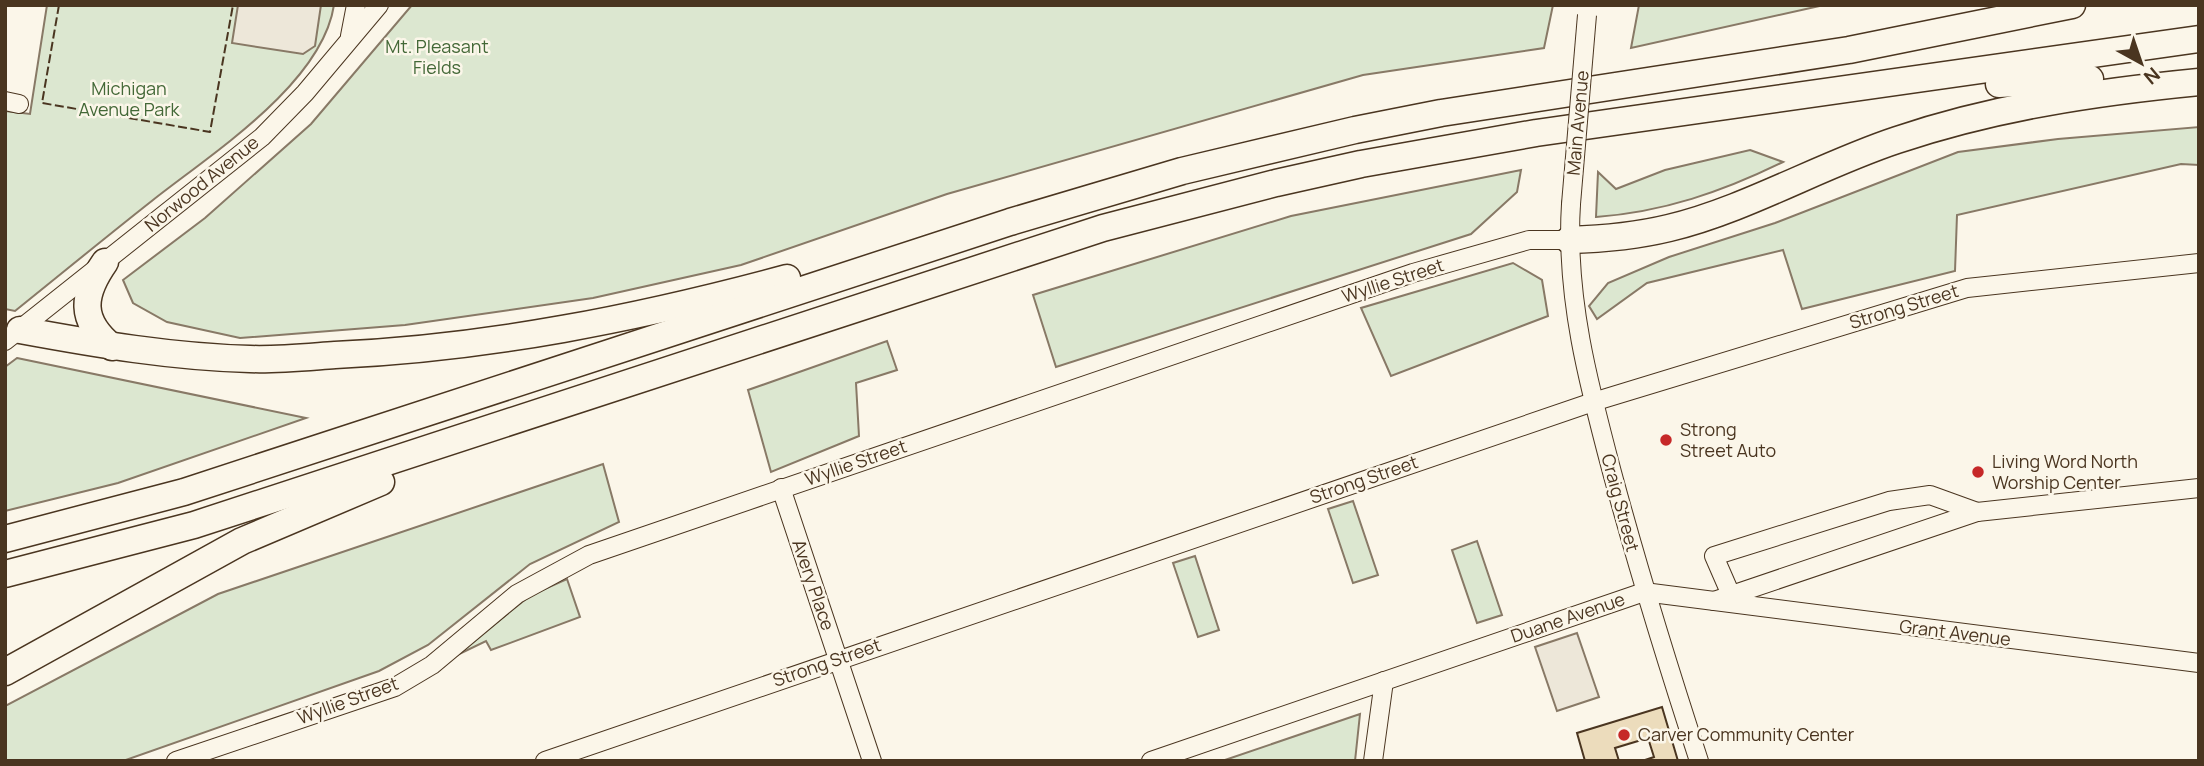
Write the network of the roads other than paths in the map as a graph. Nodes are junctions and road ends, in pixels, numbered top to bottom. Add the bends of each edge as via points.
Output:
1 (356, 5) edge
2 (379, 5) edge
3 (2072, 5) edge
4 (1587, 10) edge
5 (2199, 39) edge
6 (350, 40) junction
7 (2199, 76) edge
8 (2199, 82) edge
9 (1857, 89) junction
10 (1569, 240) junction
11 (926, 249) junction
12 (105, 262) junction
13 (2199, 263) edge
14 (13, 336) edge
15 (112, 347) junction
16 (667, 371) junction
17 (1593, 402) junction
18 (781, 488) junction
19 (2199, 488) edge
20 (1977, 512) junction
21 (5, 539) edge
22 (5, 574) edge
23 (1644, 592) junction
24 (1731, 595) junction
25 (1711, 602) junction
26 (838, 659) junction
27 (2199, 663) edge
28 (5, 672) edge
29 (1384, 681) junction
30 (176, 761) edge
31 (545, 761) edge
32 (872, 761) edge
33 (1151, 761) edge
34 (1373, 761) edge
35 (1699, 761) edge

1 - 6 street
2 - 6 street, Norwood Avenue
3 - 11 highway via 1849,50 1354,130 1094,195
4 - 10 street, Main Avenue, bridge
5 - 9 highway
6 - 12 street, Norwood Avenue via 262,137
7 - 9 highway
8 - 10 highway via 2086,95 1988,113 1852,156 1688,222 1616,237
9 - 16 highway via 1472,143 1276,183 1103,228
10 - 17 street, Craig Street via 1575,320
10 - 18 street, Wyllie Street via 1529,240 1413,273
11 - 15 highway via 560,331 390,353 251,359
11 - 21 highway via 219,481
12 - 14 street, Norwood Avenue
12 - 15 highway via 92,280 87,309 98,336
13 - 17 street, Strong Street via 1967,288
14 - 15 highway
16 - 22 highway via 194,525
16 - 28 highway via 254,535
17 - 23 street, Craig Street
17 - 26 street, Strong Street
18 - 26 street, Avery Place
18 - 30 street, Wyllie Street via 589,555 517,594 432,665 395,687
19 - 20 street, Duane Avenue
20 - 24 street, Duane Avenue
20 - 24 street via 1930,495 1889,501 1714,556
23 - 25 street, Duane Avenue
23 - 29 street, Duane Avenue
23 - 35 street, Craig Street
24 - 25 street, Duane Avenue
25 - 27 street, Grant Avenue
26 - 31 street, Strong Street
26 - 32 street, Avery Place
29 - 33 street, Duane Avenue
29 - 34 street

